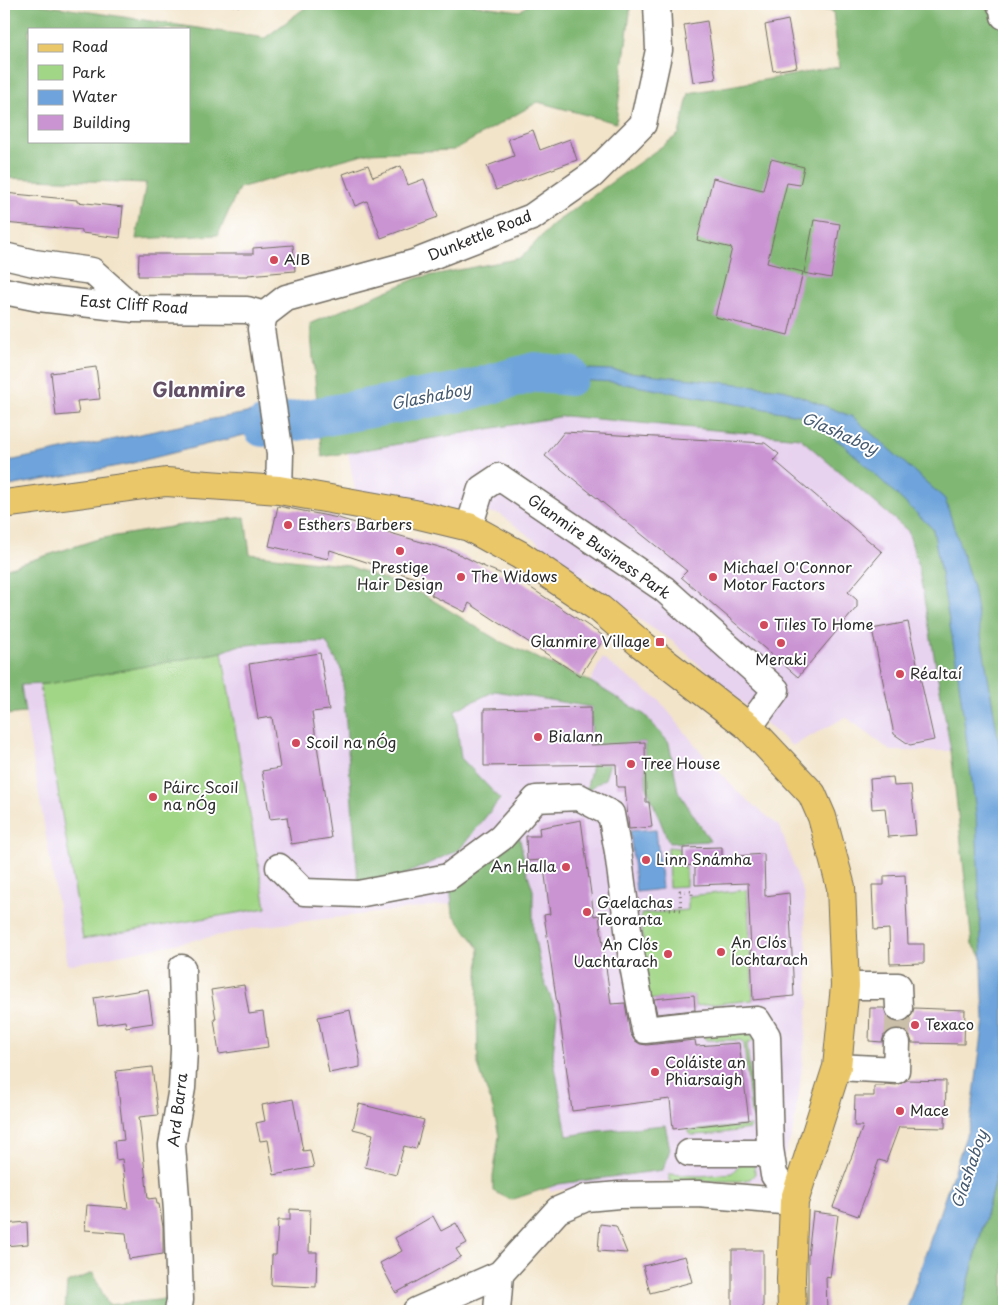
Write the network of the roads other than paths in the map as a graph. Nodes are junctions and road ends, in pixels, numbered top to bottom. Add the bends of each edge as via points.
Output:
1 (657, 4) edge
2 (1000, 4) edge
3 (1004, 16) edge
4 (4, 256) edge
5 (4, 291) edge
6 (133, 308) junction
7 (262, 322) junction
8 (279, 490) junction
9 (4, 504) edge
10 (469, 527) junction
11 (749, 727) junction
12 (279, 867) dead end
13 (182, 968) dead end
14 (845, 986) junction
15 (899, 1008) tunnel mouth
16 (897, 1043) tunnel mouth
17 (837, 1066) junction
18 (689, 1153) dead end
19 (770, 1153) junction
20 (794, 1202) junction
21 (500, 1274) junction
22 (178, 1311) edge
23 (416, 1311) edge
24 (497, 1311) edge
25 (792, 1311) edge

1 - 7 street, Dunkettle Road via 659,50 643,124 592,175 532,218 414,263 286,298
2 - 3 street
4 - 6 street via 92,271
5 - 6 street, East Cliff Road
6 - 7 street, East Cliff Road via 247,310
7 - 8 street via 280,454
8 - 9 main road via 166,482
8 - 10 main road
10 - 11 main road via 520,555 600,609
10 - 11 street, Glanmire Business Park via 480,489 499,477 664,589 776,690
11 - 14 main road via 812,794 822,817 841,887
12 - 19 street via 304,892 358,894 448,877 501,838 536,799 579,797 611,814 645,1030 757,1020 767,1036
13 - 22 street, Ard Barra via 182,1088 172,1145 177,1211
14 - 15 street via 898,986
14 - 17 main road
16 - 17 street via 896,1070
17 - 20 main road
18 - 19 street
19 - 20 street via 774,1175
20 - 21 street via 698,1194 586,1198 558,1210
20 - 25 main road
21 - 23 street
21 - 24 street

